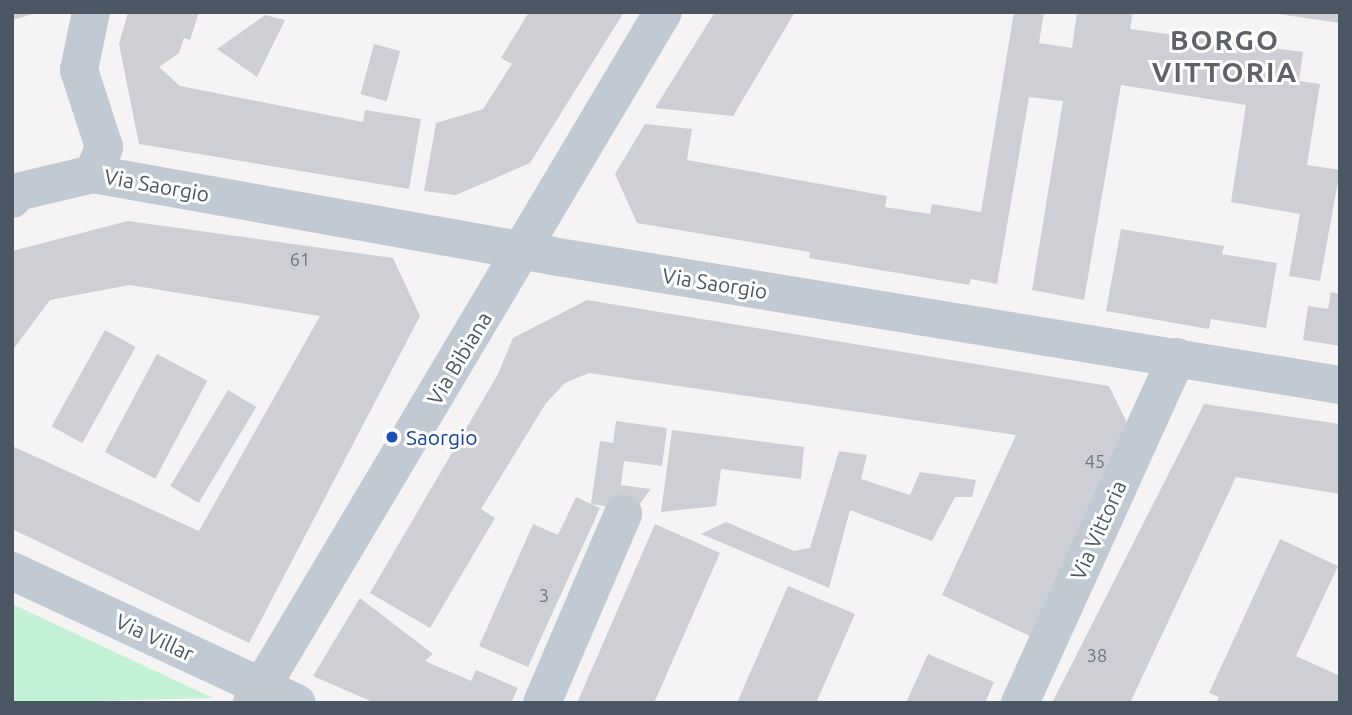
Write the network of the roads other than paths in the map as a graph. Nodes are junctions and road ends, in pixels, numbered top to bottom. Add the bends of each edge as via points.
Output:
1 (91, 12) edge
2 (663, 12) edge
3 (93, 174) junction
4 (14, 189) edge
5 (524, 252) junction
6 (1177, 357) junction
7 (1340, 385) edge
8 (623, 514) dead end
9 (12, 571) edge
10 (257, 695) edge
11 (297, 703) edge
12 (542, 703) edge
13 (1020, 703) edge

1 - 3 street via 79,70 104,147
2 - 5 street, Via Bibiana
3 - 4 street
3 - 5 street, Via Saorgio
5 - 6 street, Via Saorgio
5 - 10 street, Via Bibiana
6 - 7 street, Via Saorgio
6 - 13 street, Via Vittoria
8 - 12 street
9 - 10 street, Via Villar
10 - 11 street, Via Villar

